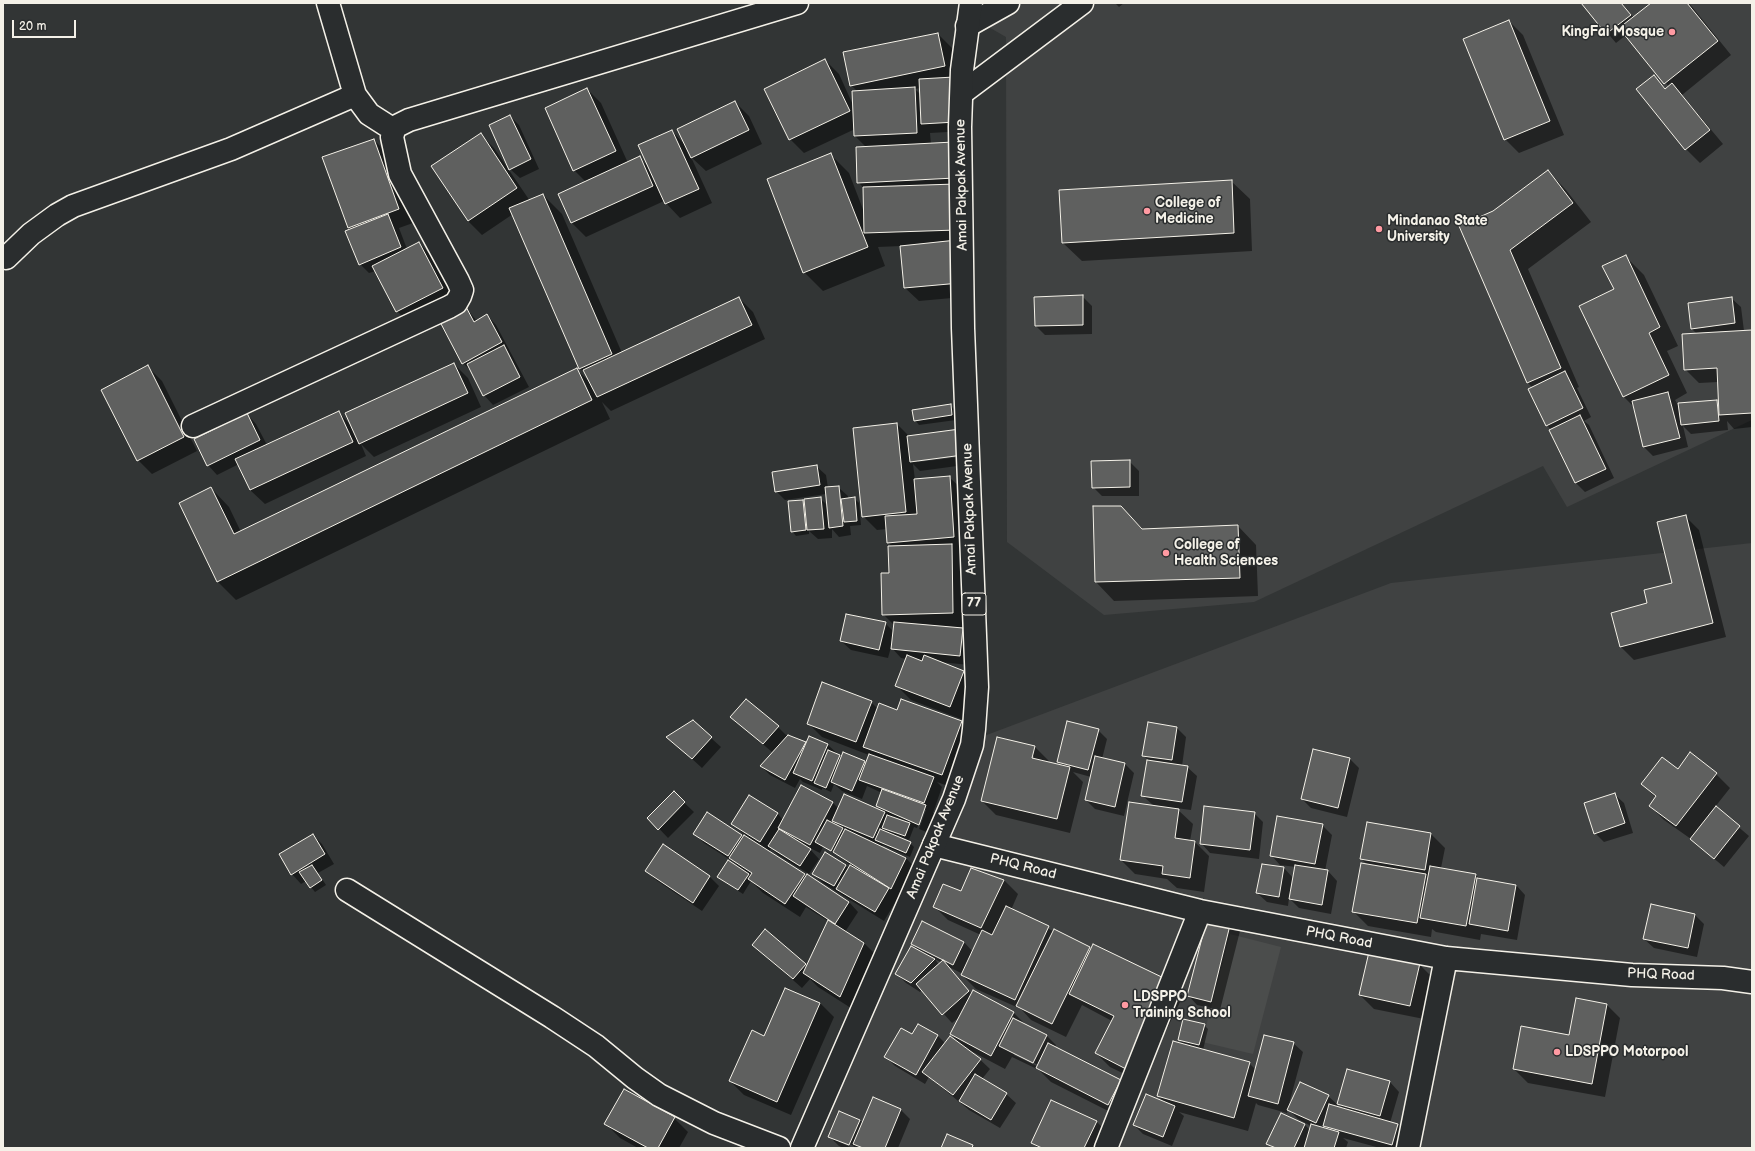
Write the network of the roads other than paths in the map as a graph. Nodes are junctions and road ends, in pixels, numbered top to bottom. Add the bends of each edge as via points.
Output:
1 (328, 3) edge
2 (796, 3) edge
3 (971, 3) edge
4 (1008, 3) edge
5 (1082, 3) edge
6 (1059, 10) edge
7 (967, 26) junction
8 (962, 93) junction
9 (355, 95) junction
10 (394, 130) junction
11 (6, 258) dead end
12 (193, 426) dead end
13 (934, 845) junction
14 (347, 890) dead end
15 (1200, 911) junction
16 (1446, 958) junction
17 (1752, 982) edge
18 (779, 1148) edge
19 (802, 1148) edge
20 (1106, 1148) edge
21 (1408, 1148) edge

1 - 9 main road
2 - 10 main road via 409,120
3 - 7 main road, Amai Pakpak Avenue / 77
4 - 7 main road
5 - 6 main road
6 - 8 main road
7 - 8 main road, Amai Pakpak Avenue / 77
8 - 13 main road, Amai Pakpak Avenue / 77 via 960,127 963,328 976,718 972,745 954,798
9 - 10 main road via 369,114
9 - 11 main road via 231,149 73,206 31,234
10 - 12 main road via 392,137 400,174 462,290 456,303
13 - 15 main road, PHQ Road
13 - 19 main road, Amai Pakpak Avenue / 77
14 - 18 main road via 552,1017 596,1046 659,1095 714,1123
15 - 16 main road, PHQ Road
15 - 20 main road
16 - 17 main road, PHQ Road via 1632,975 1723,978
16 - 21 main road

